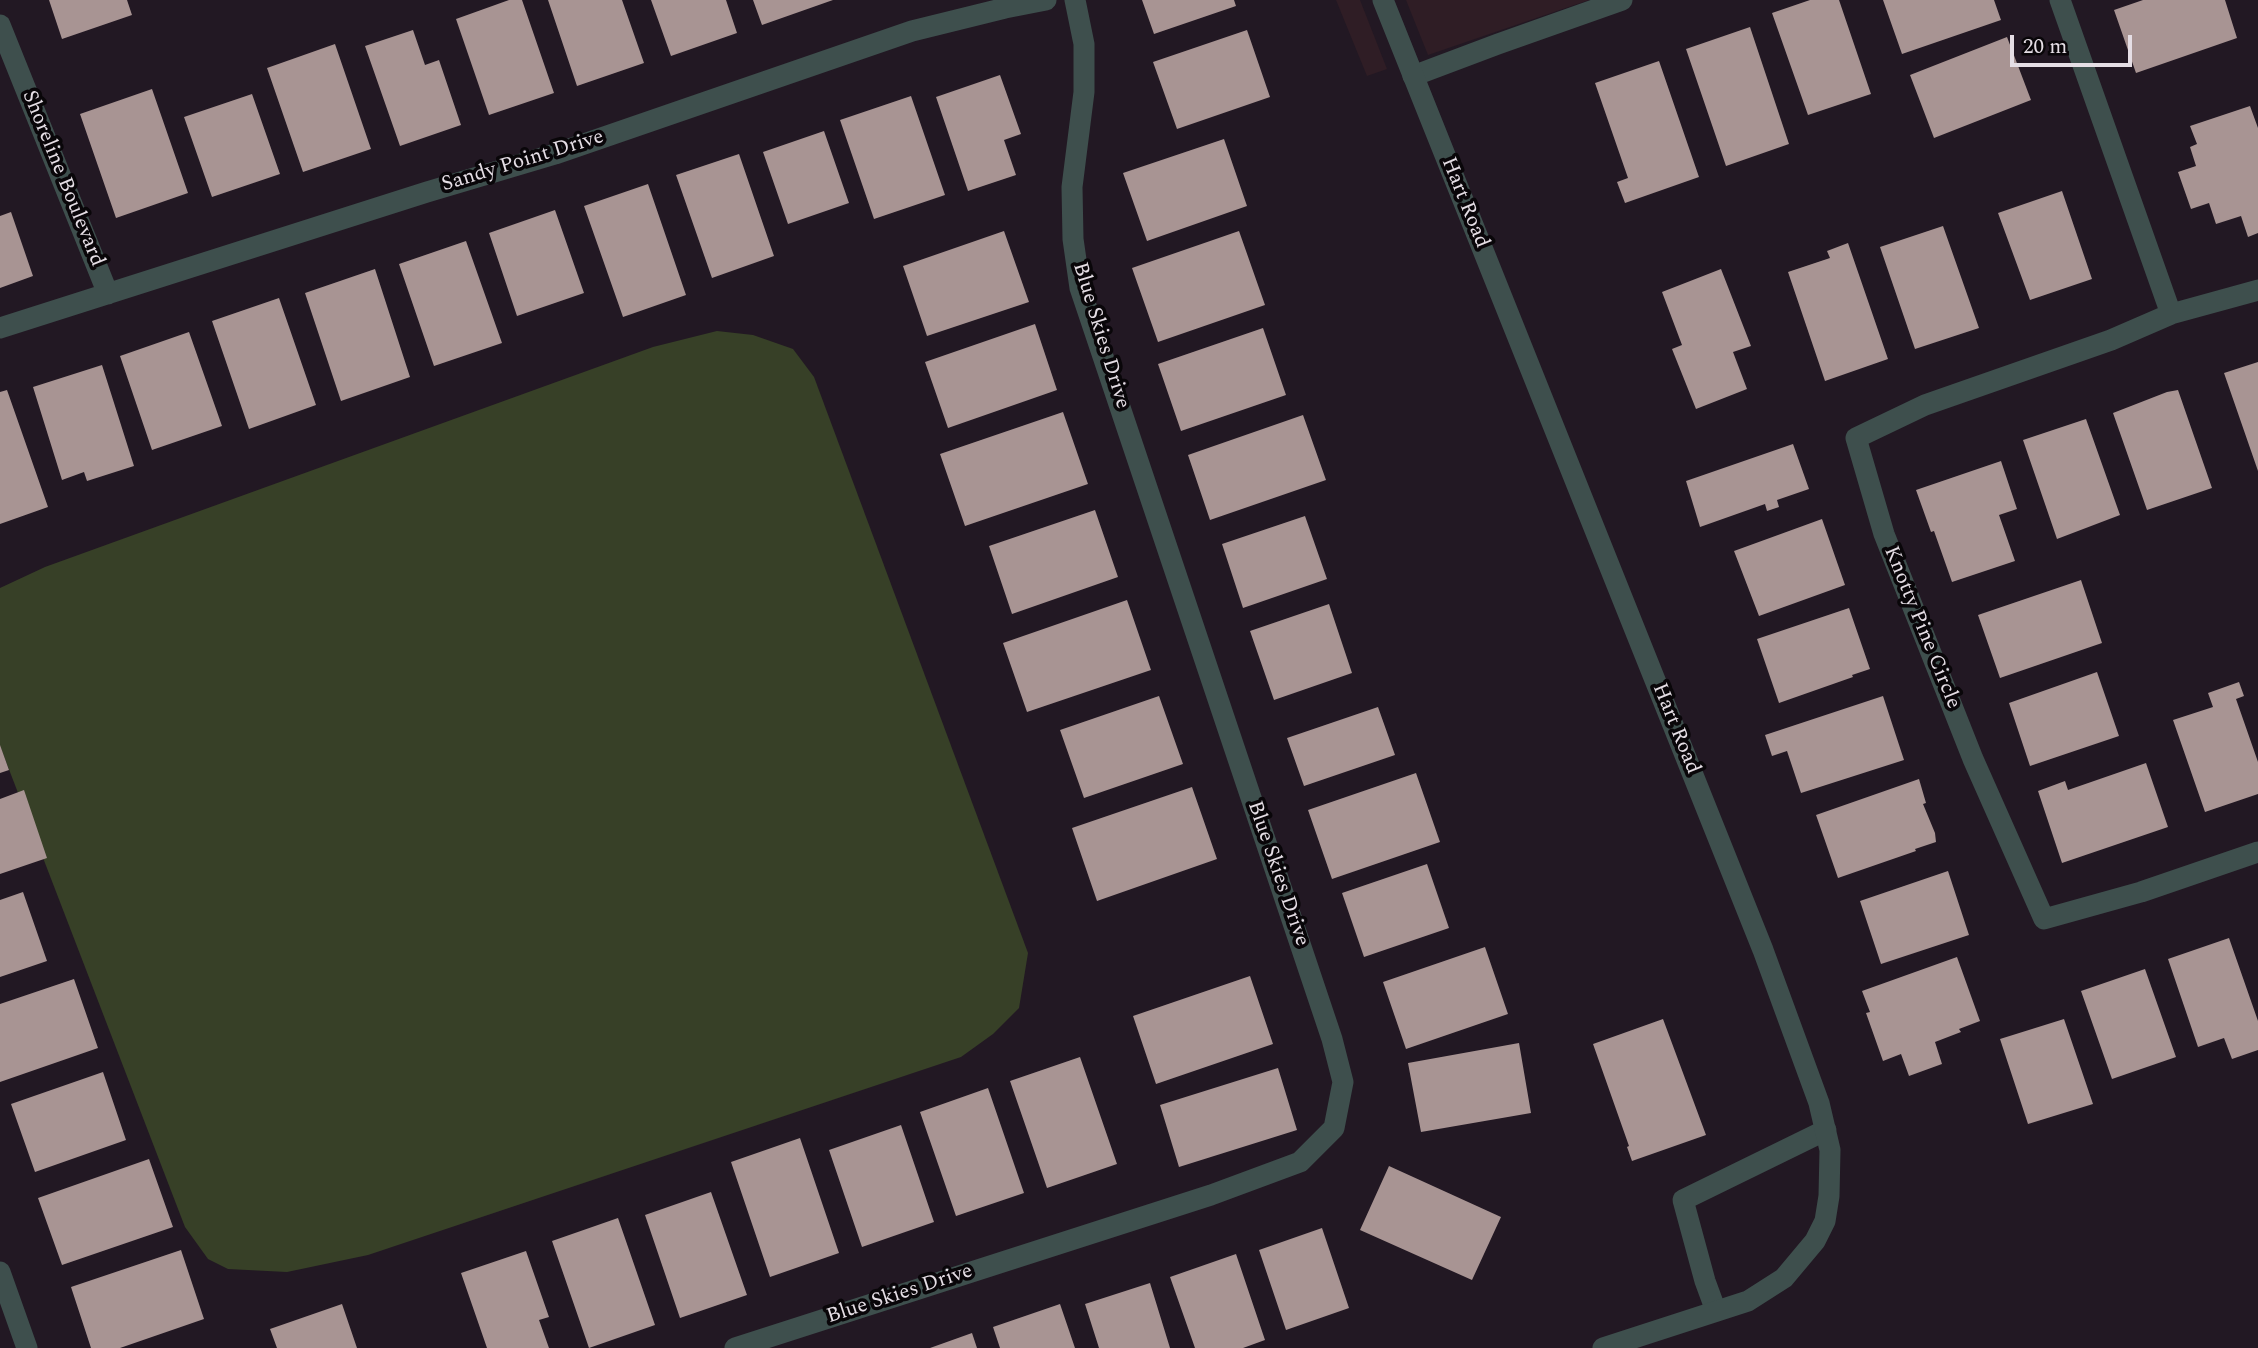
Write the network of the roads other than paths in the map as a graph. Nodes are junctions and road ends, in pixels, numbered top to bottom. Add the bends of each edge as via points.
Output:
1 (1046, 0) edge
2 (1075, 0) edge
3 (1382, 0) edge
4 (1622, 0) edge
5 (2060, 0) edge
6 (0, 25) edge
7 (1413, 76) junction
8 (2258, 290) edge
9 (108, 294) junction
10 (2171, 314) junction
11 (0, 328) edge
12 (2258, 852) edge
13 (1826, 1130) junction
14 (0, 1272) edge
15 (1716, 1311) junction
16 (27, 1348) edge
17 (735, 1348) edge
18 (1603, 1348) edge

1 - 9 street, Sandy Point Drive via 912,31 555,154
2 - 17 street, Blue Skies Drive via 1084,44 1084,92 1072,187 1080,288 1332,1039 1343,1082 1335,1128 1300,1162 1236,1186
3 - 7 street, Hart Road
4 - 7 street
5 - 10 street
6 - 9 street, Shoreline Boulevard
7 - 13 street, Hart Road via 1763,950
8 - 10 street, Knotty Pine Circle
9 - 11 street, Sandy Point Drive
10 - 12 street, Knotty Pine Circle via 2111,340 1925,405 1856,439 1884,534 1973,759 2044,919
13 - 15 street, Hart Road via 1829,1196 1825,1221 1815,1241 1784,1278 1748,1301
13 - 15 street via 1683,1199
14 - 16 street
15 - 18 street, Hart Road

